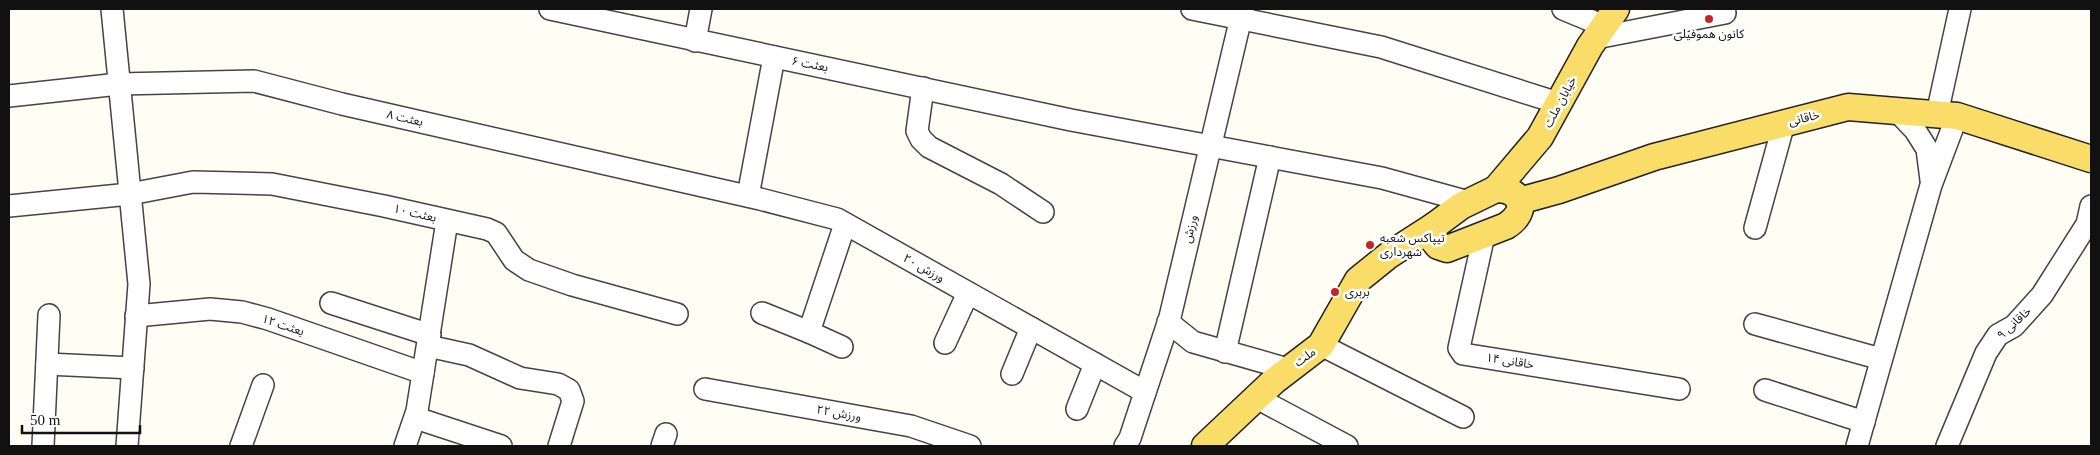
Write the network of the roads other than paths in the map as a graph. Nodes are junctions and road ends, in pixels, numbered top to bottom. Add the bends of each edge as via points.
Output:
1 (112, 9) edge
2 (550, 9) edge
3 (701, 9) edge
4 (1192, 9) edge
5 (1563, 9) edge
6 (1960, 9) edge
7 (1242, 13) edge
8 (1725, 13) dead end
9 (1605, 24) edge
10 (695, 41) junction
11 (774, 57) junction
12 (119, 84) junction
13 (923, 88) junction
14 (9, 96) edge
15 (1558, 104) junction
16 (1896, 110) junction
17 (1947, 115) junction
18 (1784, 123) junction
19 (1210, 146) junction
20 (1270, 157) junction
21 (2091, 159) edge
22 (689, 182) joint
23 (1931, 185) junction
24 (1496, 190) junction
25 (130, 194) junction
26 (748, 196) junction
27 (1519, 201) junction
28 (1469, 202) junction
29 (9, 206) edge
30 (2091, 206) edge
31 (1043, 212) dead end
32 (448, 221) junction
33 (845, 224) junction
34 (1434, 226) junction
35 (1755, 228) dead end
36 (1484, 235) junction
37 (1447, 249) junction
38 (1389, 255) junction
39 (968, 292) junction
40 (331, 303) dead end
41 (762, 313) dead end
42 (677, 314) dead end
43 (49, 315) dead end
44 (136, 316) junction
45 (1168, 322) junction
46 (1755, 324) dead end
47 (1031, 328) junction
48 (809, 332) junction
49 (429, 341) junction
50 (945, 343) dead end
51 (1321, 345) junction
52 (842, 347) dead end
53 (1225, 352) junction
54 (1882, 360) junction
55 (47, 364) junction
56 (1095, 364) junction
57 (132, 368) junction
58 (1288, 370) junction
59 (423, 373) junction
60 (1012, 374) dead end
61 (264, 385) dead end
62 (705, 389) dead end
63 (1679, 389) dead end
64 (1765, 390) dead end
65 (1145, 392) junction
66 (1256, 397) junction
67 (1077, 409) dead end
68 (1463, 417) dead end
69 (416, 418) junction
70 (1864, 422) junction
71 (1215, 444) edge
72 (43, 446) edge
73 (127, 446) edge
74 (241, 446) edge
75 (406, 446) edge
76 (501, 446) edge
77 (559, 446) edge
78 (970, 446) edge
79 (1125, 446) edge
80 (1348, 446) edge
81 (1857, 446) edge
82 (1947, 446) edge

1 - 12 street
2 - 10 street, بعثت ۶
3 - 10 street
4 - 7 street
5 - 9 street
6 - 17 street
7 - 15 street via 1381,47
7 - 19 street, ورزش
8 - 9 street
9 - 15 main road, خیابان ملت
10 - 11 street, بعثت ۶
11 - 13 street, بعثت ۶
11 - 26 street
12 - 14 street, بعثت ٨
12 - 22 street, بعثت ٨ via 254,81 342,104
12 - 25 street
13 - 19 street, بعثت ۶
13 - 31 street via 917,131 921,139 929,147 1001,184
15 - 24 main road, خیابان ملت via 1540,137
16 - 17 main road, خاقانی
16 - 18 main road, خاقانی via 1848,107
16 - 23 street via 1927,149
17 - 21 main road, خاقانی
17 - 23 street
18 - 27 main road, خاقانی via 1654,157
18 - 35 street
19 - 20 street, بعثت ۶
19 - 45 street, ورزش
20 - 28 street, بعثت ۶ via 1382,178
20 - 53 street
22 - 26 street, ورزش ۲۰
23 - 54 street
24 - 27 main road via 1511,192
24 - 28 main road, ملت
25 - 29 street, بعثت ۱۰
25 - 32 street, بعثت ۱۰ via 193,182 272,184
25 - 44 street via 138,284
26 - 33 street, ورزش ۲۰ via 837,219
27 - 36 main road via 1520,212 1515,221
28 - 34 main road, ملت
30 - 82 street, خاقانی ٩ via 2087,224 2042,295 2014,326 1998,335 1986,353
32 - 42 street, بعثت ۱۰ via 496,234 514,260 529,270
32 - 49 street
33 - 39 street, ورزش ۲۰
33 - 48 street
34 - 37 main road via 1433,240
34 - 38 main road, ملت
36 - 37 main road
36 - 63 street, خاقانی ۱۴ via 1459,348 1461,352
37 - 38 main road
38 - 51 main road, ملت via 1358,280
39 - 47 street, ورزش ۲۰
39 - 50 street
40 - 49 street
41 - 48 street
43 - 55 street
44 - 57 street
44 - 59 street, بعثت ۱۲ via 210,309 242,312
45 - 53 street via 1193,342
45 - 65 street, ورزش
46 - 54 street
47 - 56 street, ورزش ۲۰
47 - 60 street
48 - 52 street
49 - 59 street
49 - 77 street via 520,378 558,384 569,390 572,401
51 - 58 main road, ملت
51 - 68 street
53 - 58 street
54 - 70 street
55 - 57 street
55 - 72 street
56 - 65 street, ورزش ۲۰
56 - 67 street
57 - 73 street
58 - 66 main road, ملت
59 - 69 street
61 - 74 street
62 - 78 street, ورزش ۲۲ via 911,426
64 - 70 street
65 - 79 street, ورزش
66 - 71 main road, ملت
66 - 80 street
69 - 75 street
69 - 76 street
70 - 81 street

